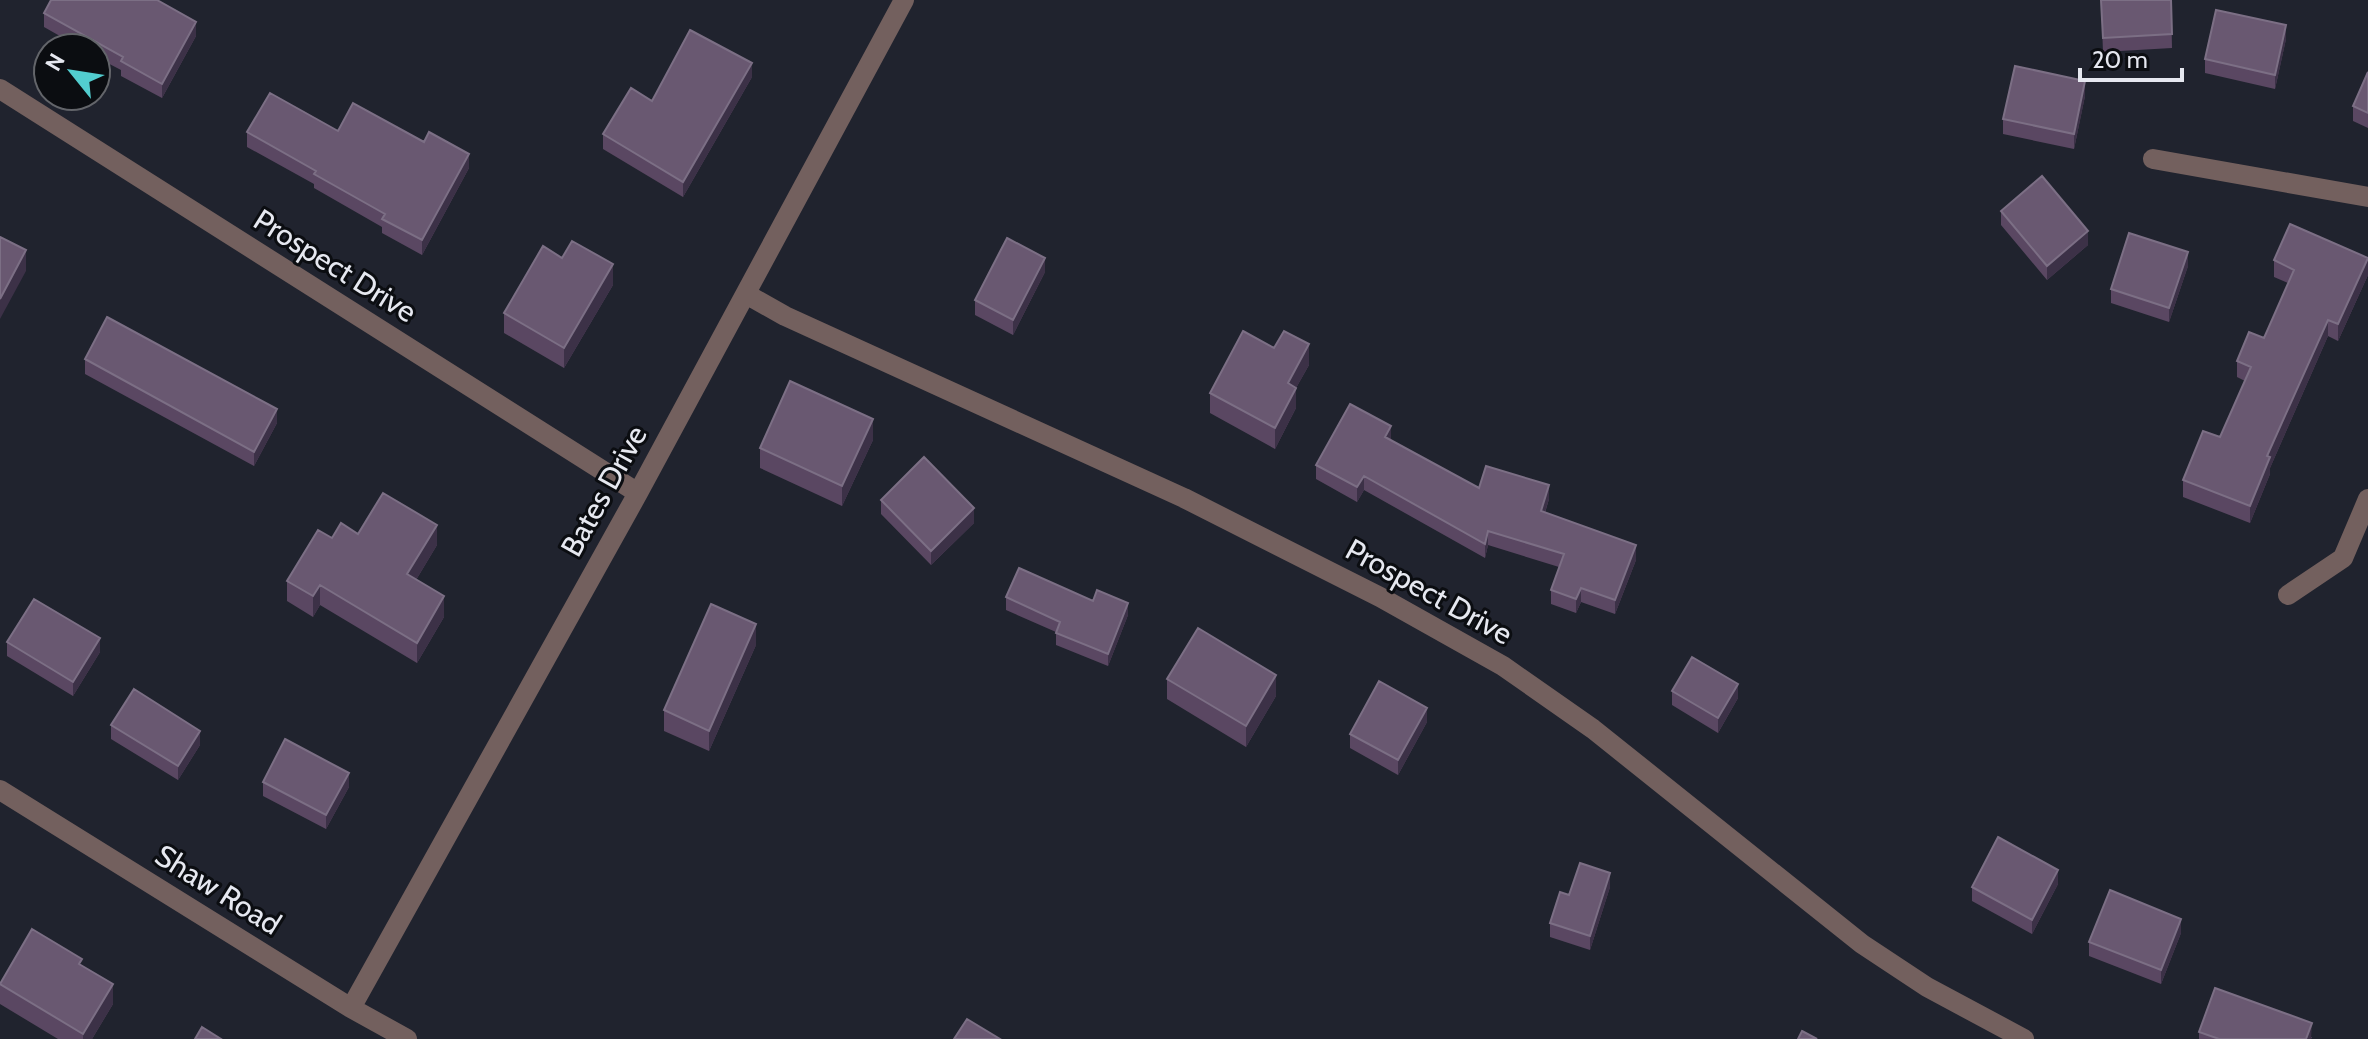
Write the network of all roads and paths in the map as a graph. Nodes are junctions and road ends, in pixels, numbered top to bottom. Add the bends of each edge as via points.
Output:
1 (904, 0) edge
2 (0, 89) edge
3 (2153, 159) dead end
4 (2368, 197) edge
5 (746, 294) junction
6 (638, 493) junction
7 (2368, 499) edge
8 (2288, 595) dead end
9 (0, 790) edge
10 (351, 1008) junction
11 (407, 1039) edge
12 (2024, 1039) edge

1 - 5 street, Bates Drive
2 - 6 street, Prospect Drive
3 - 4 street
5 - 6 street, Bates Drive
5 - 12 street, Prospect Drive via 1184,498 1503,666 1593,729 1862,944 1927,987
6 - 10 street, Bates Drive
7 - 8 street via 2343,558
9 - 10 street, Shaw Road
10 - 11 street, Shaw Road

